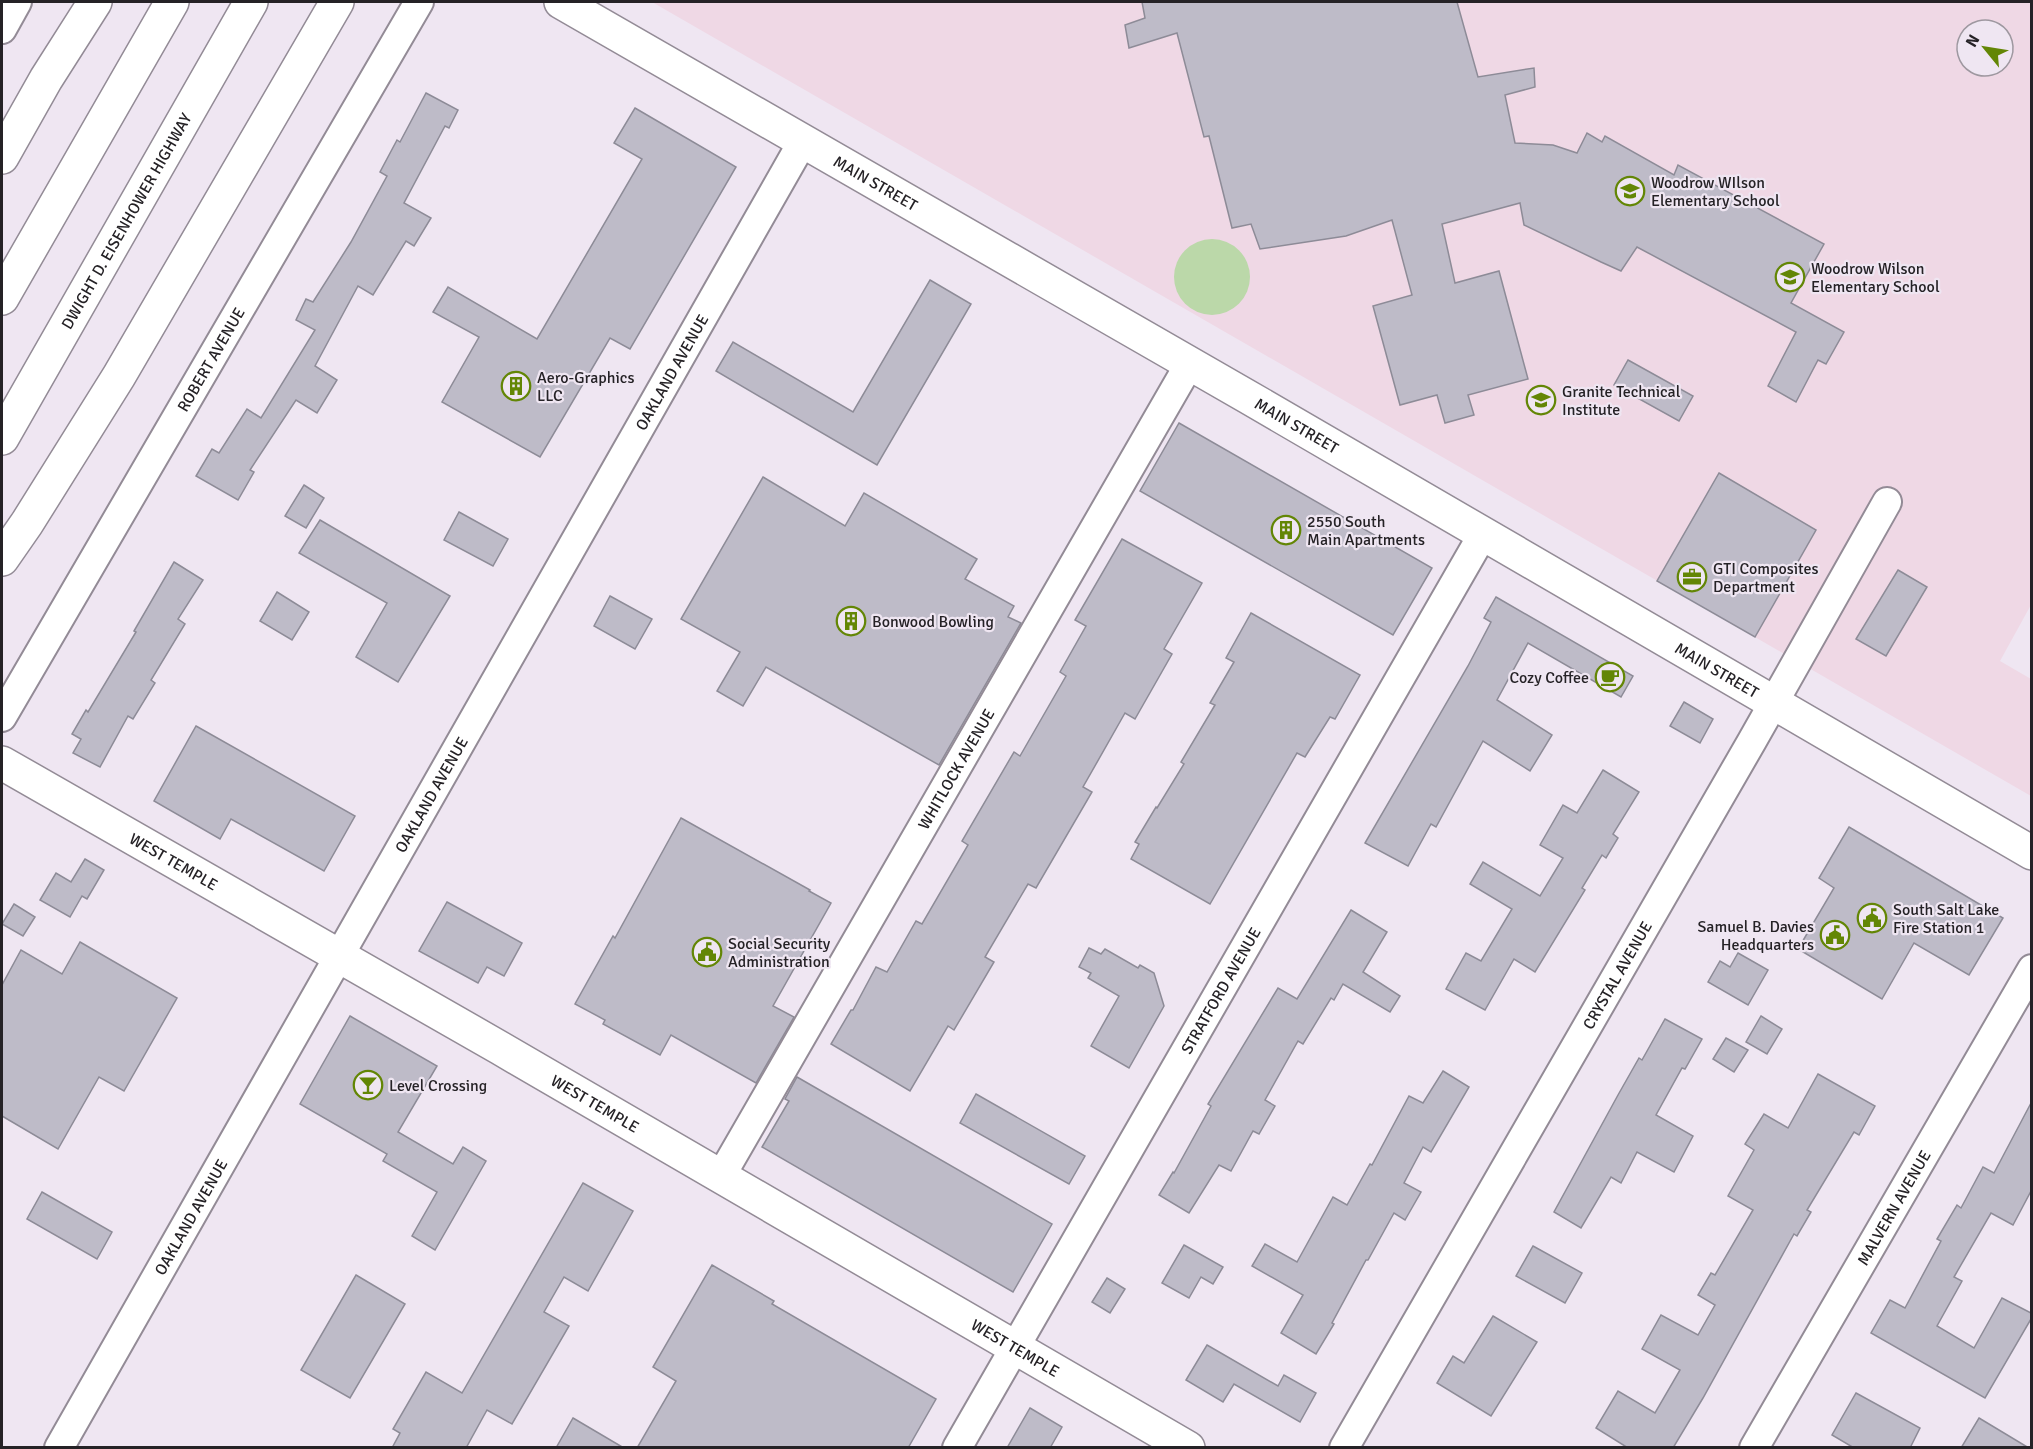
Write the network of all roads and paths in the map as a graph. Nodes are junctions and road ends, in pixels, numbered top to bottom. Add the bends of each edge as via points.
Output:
1 (17, 2) edge
2 (83, 2) edge
3 (95, 2) edge
4 (172, 2) edge
5 (251, 2) edge
6 (337, 2) edge
7 (418, 2) edge
8 (561, 2) edge
9 (2, 29) edge
10 (46, 79) junction
11 (803, 141) junction
12 (2, 157) edge
13 (2, 298) edge
14 (1190, 363) junction
15 (2, 438) edge
16 (1887, 502) dead end
17 (1483, 534) junction
18 (2, 559) edge
19 (1772, 704) junction
20 (2, 717) edge
21 (2, 763) edge
22 (2031, 853) edge
23 (338, 956) junction
24 (2031, 969) edge
25 (721, 1176) junction
26 (1015, 1347) junction
27 (58, 1448) edge
28 (957, 1448) edge
29 (1188, 1448) edge
30 (1344, 1448) edge
31 (1754, 1448) edge

1 - 9 street
2 - 10 main road
3 - 10 main road
4 - 13 main road
5 - 15 main road, DWIGHT D. EISENHOWER HIGHWAY
6 - 18 main road via 119,376
7 - 20 street, ROBERT AVENUE
8 - 11 main road, MAIN STREET
10 - 12 main road
11 - 14 main road, MAIN STREET
11 - 23 street, OAKLAND AVENUE
14 - 17 main road, MAIN STREET
14 - 25 street, WHITLOCK AVENUE
16 - 19 street, CRYSTAL AVENUE
17 - 19 main road, MAIN STREET
17 - 26 street, STRATFORD AVENUE
19 - 22 main road, MAIN STREET
19 - 30 street, CRYSTAL AVENUE
21 - 23 main road, WEST TEMPLE
23 - 25 main road, WEST TEMPLE
23 - 27 street, OAKLAND AVENUE
24 - 31 street, MALVERN AVENUE
25 - 26 main road, WEST TEMPLE
26 - 28 street, STRATFORD AVENUE
26 - 29 main road, WEST TEMPLE

